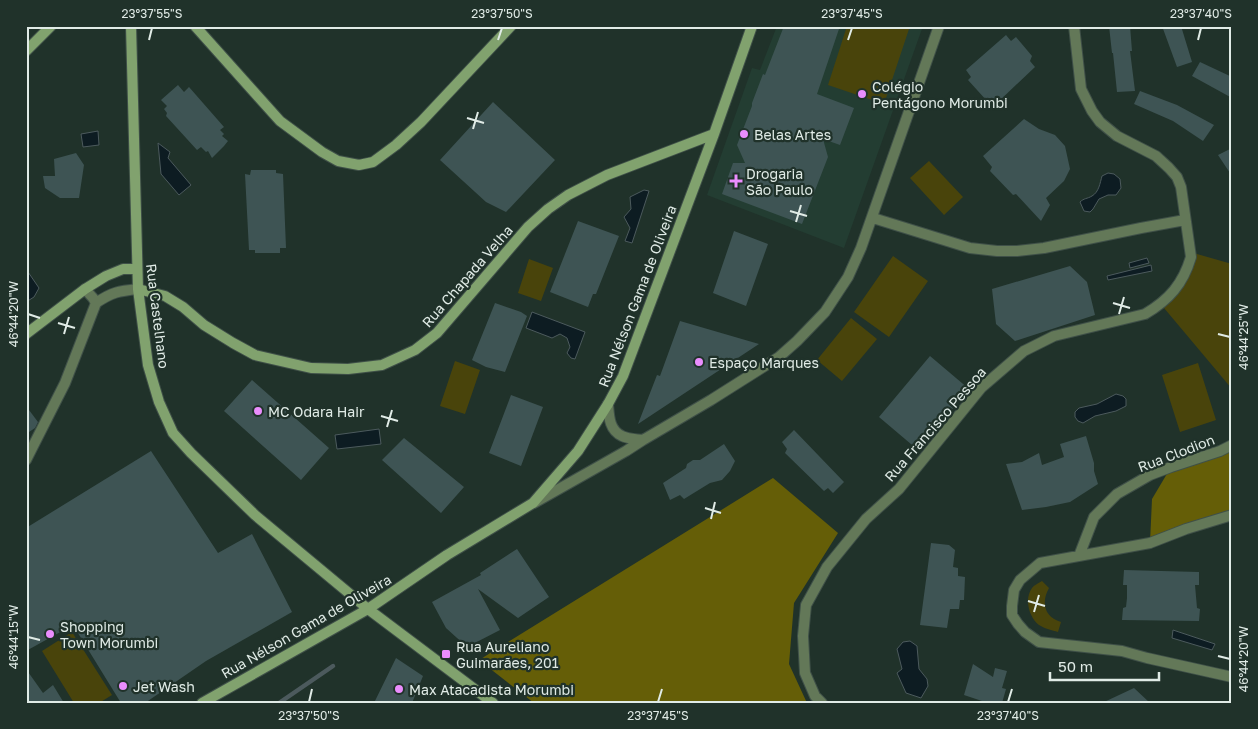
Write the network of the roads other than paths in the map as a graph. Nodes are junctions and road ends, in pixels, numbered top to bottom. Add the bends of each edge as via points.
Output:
1 (51, 26) edge
2 (131, 26) edge
3 (195, 26) edge
4 (511, 26) edge
5 (752, 26) edge
6 (939, 26) edge
7 (1074, 26) edge
8 (26, 52) edge
9 (714, 134) junction
10 (873, 218) junction
11 (1185, 220) junction
12 (137, 269) junction
13 (85, 289) junction
14 (138, 289) junction
15 (96, 303) junction
16 (26, 334) edge
17 (608, 404) junction
18 (643, 440) junction
19 (1232, 445) edge
20 (26, 460) edge
21 (533, 503) junction
22 (1232, 515) edge
23 (1079, 556) junction
24 (368, 609) junction
25 (1232, 676) edge
26 (202, 703) edge
27 (493, 703) edge
28 (822, 703) edge

1 - 8 street
2 - 12 street, Rua Castelhano
3 - 4 street via 280,121 338,161 359,165 373,162 396,146
5 - 9 street, Rua Nélson Gama de Oliveira
6 - 10 street
7 - 11 street, Rua Francisco Pessoa via 1081,89 1092,111 1117,136 1156,156 1177,177
9 - 14 street, Rua Chapada Velha via 607,175 568,195 528,227 437,333 415,350 382,365 348,369 311,368 255,355 204,325 165,296
9 - 17 street, Rua Nélson Gama de Oliveira via 623,376
10 - 11 street via 970,248 1017,252
10 - 18 street via 848,277 825,312 798,341 711,400
11 - 28 street, Rua Francisco Pessoa via 1191,257 1175,291 1145,314 1054,336 1024,351 981,388 904,482 866,520 828,567 806,604 803,636 805,673 815,696
12 - 13 street via 106,276
12 - 14 street, Rua Castelhano
13 - 15 street
13 - 16 street
14 - 15 street, Rua Chapada Velha via 108,294
14 - 24 street, Rua Castelhano via 148,365 173,433 255,515
15 - 20 street via 66,382
17 - 18 street via 612,428 622,436
17 - 21 street, Rua Nélson Gama de Oliveira via 578,452
18 - 21 street
19 - 23 street, Rua Clodion via 1150,475 1117,494 1094,516
21 - 24 street, Rua Nélson Gama de Oliveira via 447,555
22 - 23 street via 1150,543
23 - 25 street via 1040,563 1020,580 1014,590 1012,615 1032,638 1041,642 1122,651
24 - 26 street, Rua Nélson Gama de Oliveira
24 - 27 street, Rua Castelhano

